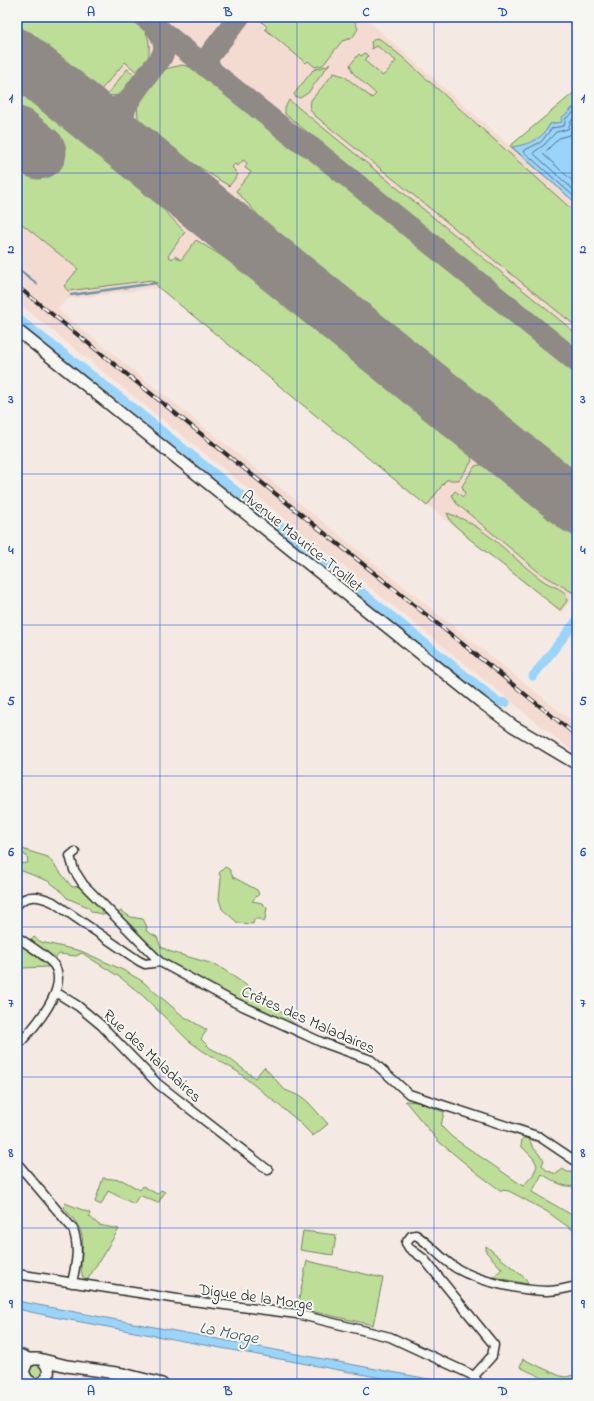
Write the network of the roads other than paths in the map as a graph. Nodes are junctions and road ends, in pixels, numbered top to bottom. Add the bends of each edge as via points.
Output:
1 (17, 330) edge
2 (577, 764) edge
3 (75, 852) dead end
4 (17, 905) edge
5 (17, 937) edge
6 (160, 962) junction
7 (56, 993) junction
8 (17, 1046) edge
9 (577, 1162) edge
10 (17, 1163) edge
11 (268, 1170) dead end
12 (17, 1274) edge
13 (72, 1283) junction
14 (577, 1286) edge
15 (17, 1354) edge
16 (31, 1360) junction
17 (43, 1361) junction
18 (20, 1366) edge
19 (67, 1366) junction
20 (476, 1380) edge
21 (38, 1382) edge
22 (162, 1384) edge

1 - 2 street, Avenue Maurice-Troillet via 481,702 513,726
3 - 6 street, Crêtes des Maladaires via 70,856 74,870 83,884
4 - 6 street via 21,900 32,896 42,897 139,961 145,964
5 - 7 street via 53,964 58,975
6 - 9 street, Crêtes des Maladaires via 256,1012 321,1042 371,1060 409,1094 540,1137
7 - 8 street
7 - 11 street, Rue des Maladaires via 78,1006 101,1025 158,1084
10 - 13 street via 73,1229 78,1250
12 - 13 street, Digue de la Morge
13 - 20 street, Digue de la Morge via 281,1311 327,1321 396,1340
14 - 20 street via 548,1291 517,1288 470,1275 455,1267 416,1234 411,1236 406,1243 409,1248 424,1259 494,1344 492,1356
15 - 16 street
16 - 17 street via 36,1358
16 - 18 street
17 - 19 street
17 - 21 street via 48,1366
18 - 21 street via 25,1378
19 - 21 street
19 - 22 street via 123,1374

